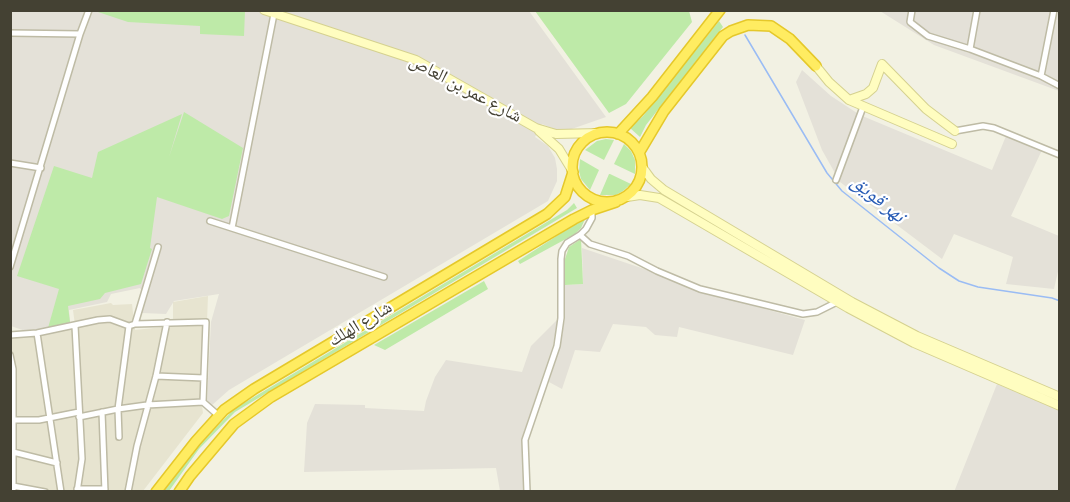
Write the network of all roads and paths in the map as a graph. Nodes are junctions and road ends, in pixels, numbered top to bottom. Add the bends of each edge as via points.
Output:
1 (89, 10) edge
2 (264, 10) edge
3 (718, 10) edge
4 (912, 10) edge
5 (977, 10) edge
6 (1053, 11) edge
7 (1059, 12) edge
8 (274, 14) junction
9 (10, 33) edge
10 (80, 34) junction
11 (970, 49) junction
12 (816, 66) joint
13 (1041, 76) junction
14 (1059, 86) edge
15 (849, 100) junction
16 (863, 107) junction
17 (536, 128) junction
18 (955, 131) joint
19 (599, 133) junction
20 (618, 134) junction
21 (952, 144) dead end
22 (639, 153) junction
23 (1059, 155) edge
24 (10, 163) edge
25 (41, 168) junction
26 (643, 168) junction
27 (573, 172) junction
28 (836, 180) dead end
29 (627, 196) junction
30 (616, 202) junction
31 (592, 210) junction
32 (210, 221) dead end
33 (232, 228) junction
34 (580, 235) junction
35 (158, 247) dead end
36 (10, 267) edge
37 (384, 277) dead end
38 (837, 302) junction
39 (167, 322) junction
40 (132, 325) junction
41 (75, 326) junction
42 (37, 333) junction
43 (10, 335) edge
44 (10, 355) edge
45 (156, 376) junction
46 (204, 378) junction
47 (1059, 397) edge
48 (203, 402) junction
49 (147, 405) junction
50 (1059, 406) edge
51 (12, 408) edge
52 (118, 409) junction
53 (102, 412) junction
54 (79, 415) junction
55 (219, 416) junction
56 (50, 419) junction
57 (12, 420) edge
58 (119, 437) dead end
59 (12, 455) edge
60 (57, 463) junction
61 (13, 485) edge
62 (77, 490) edge
63 (105, 490) edge
64 (45, 492) edge
65 (61, 492) edge
66 (128, 492) edge
67 (156, 492) edge
68 (179, 492) edge
69 (527, 492) edge

1 - 10 street
2 - 8 main road, شارع عمر بن العاص
3 - 20 highway via 652,97
4 - 11 street via 910,22 928,36
5 - 11 street
6 - 7 street
6 - 13 street
8 - 17 main road, شارع عمر بن العاص via 416,60
8 - 33 street
9 - 10 street
10 - 25 street
11 - 13 street
12 - 15 main road
12 - 22 highway via 771,26 748,25 723,36 664,111
13 - 14 street
15 - 16 main road
15 - 18 main road via 873,88 882,64 926,109
16 - 21 main road
16 - 28 street
17 - 19 main road, شارع عمر بن العاص via 556,134
17 - 27 main road via 559,149
18 - 23 street via 994,128
19 - 20 highway
19 - 27 highway via 576,152
20 - 22 highway
22 - 26 highway
24 - 25 street
25 - 36 street
26 - 29 highway via 638,184
26 - 47 main road via 664,190 852,302 917,336
27 - 30 highway via 583,193 593,200
27 - 55 highway, شارع الهلك via 565,197 547,214 254,389
29 - 30 highway
29 - 38 main road via 659,198
30 - 31 highway, شارع الهلك
31 - 34 street via 592,218
31 - 68 highway, شارع الهلك via 271,398 234,424
32 - 33 street
33 - 37 street
34 - 38 street via 590,244 621,252 700,289 803,314
34 - 69 street via 567,243 561,259 557,346 525,440
35 - 40 street
38 - 50 main road via 914,343
39 - 40 street
39 - 45 street
39 - 46 street via 207,322
40 - 41 street via 110,319
40 - 52 street
41 - 42 street
41 - 54 street
42 - 43 street
42 - 56 street
44 - 51 street
45 - 46 street
45 - 49 street
46 - 48 street
48 - 49 street
48 - 55 street
49 - 52 street
49 - 66 street
51 - 57 street
52 - 53 street
52 - 58 street
53 - 54 street
53 - 63 street
54 - 56 street
54 - 62 street via 82,459
55 - 67 highway, شارع الهلك
56 - 57 street
56 - 60 street
57 - 59 street
59 - 60 street
59 - 61 street
60 - 65 street
61 - 64 street
62 - 63 street

